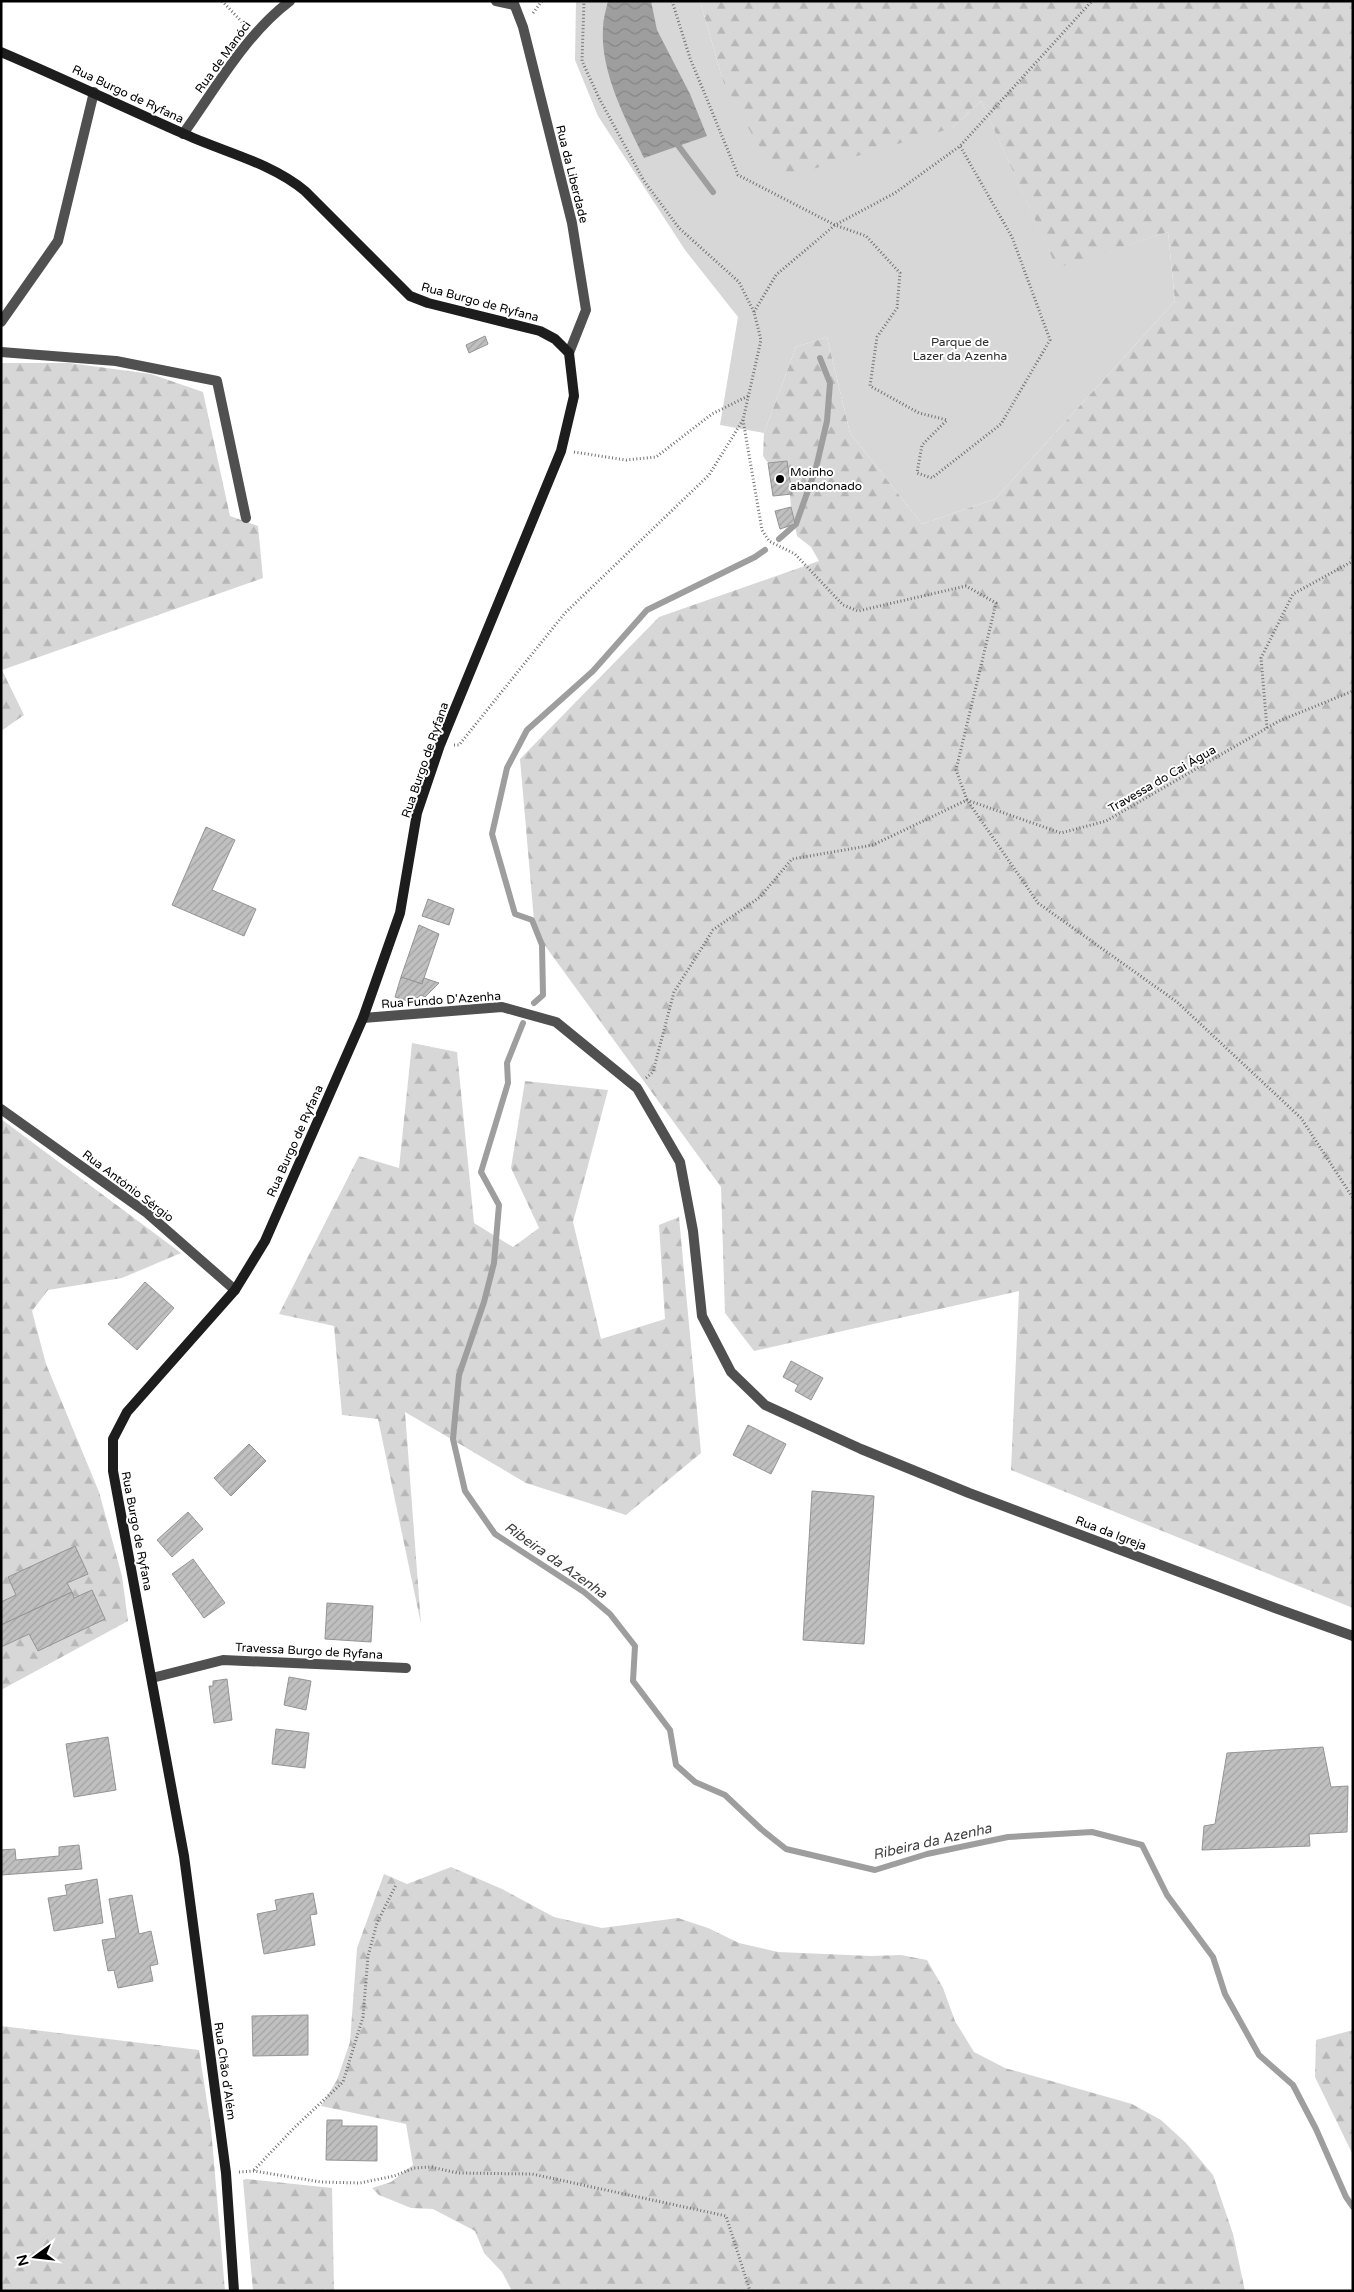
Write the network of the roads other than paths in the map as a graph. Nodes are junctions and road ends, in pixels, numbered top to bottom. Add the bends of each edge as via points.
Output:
1 (290, 1) edge
2 (496, 1) edge
3 (513, 3) edge
4 (1, 52) edge
5 (94, 92) junction
6 (183, 134) junction
7 (1, 322) edge
8 (1, 352) edge
9 (569, 352) junction
10 (246, 518) dead end
11 (363, 1018) junction
12 (1, 1109) edge
13 (236, 1290) junction
14 (862, 1449) joint
15 (1353, 1636) edge
16 (406, 1668) dead end
17 (152, 1678) junction
18 (184, 1856) joint
19 (234, 2291) edge

1 - 6 street, Rua de Manóci via 254,34
2 - 3 street
3 - 9 street, Rua da Liberdade via 523,27 572,223 586,310
4 - 5 main road, Rua Burgo de Ryfana
5 - 6 main road, Rua Burgo de Ryfana
5 - 7 street via 58,241
6 - 9 main road, Rua Burgo de Ryfana via 289,178 410,296 428,304 540,331
8 - 10 street via 116,361 217,380
9 - 11 main road, Rua Burgo de Ryfana via 574,396 561,451 440,745 417,813 400,913
11 - 13 main road, Rua Burgo de Ryfana via 266,1241
11 - 14 street, Rua Fundo D'Azenha via 502,1007 556,1022 635,1087 680,1162 693,1231 702,1316 731,1372 764,1405
12 - 13 street, Rua António Sérgio via 147,1213
13 - 17 main road, Rua Burgo de Ryfana via 127,1412 113,1439 113,1471
14 - 15 street, Rua da Igreja via 969,1493
16 - 17 street, Travessa Burgo de Ryfana via 223,1660
17 - 18 main road, Rua Burgo de Ryfana
18 - 19 main road, Rua Chão d'Além via 226,2173

